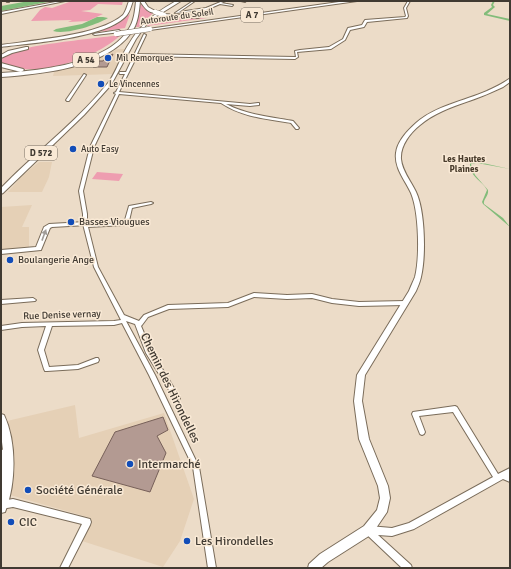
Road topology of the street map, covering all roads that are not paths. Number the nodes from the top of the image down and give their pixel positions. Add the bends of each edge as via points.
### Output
1 (64, 1) edge
2 (132, 1) edge
3 (138, 1) edge
4 (142, 1) edge
5 (180, 1) edge
6 (194, 1) edge
7 (242, 1) edge
8 (245, 1) edge
9 (337, 1) edge
10 (355, 1) edge
11 (409, 1) edge
12 (226, 2) edge
13 (220, 4) junction
14 (232, 5) dead end
15 (285, 8) junction
16 (1, 13) edge
17 (150, 28) junction
18 (118, 32) junction
19 (145, 35) dead end
20 (103, 36) junction
21 (1, 47) edge
22 (129, 49) junction
23 (136, 56) junction
24 (1, 57) edge
25 (1, 65) edge
26 (120, 73) junction
27 (127, 73) junction
28 (1, 75) edge
29 (85, 75) dead end
30 (510, 80) edge
31 (116, 93) junction
32 (68, 100) dead end
33 (221, 102) junction
34 (92, 104) junction
35 (258, 104) dead end
36 (297, 128) dead end
37 (1, 192) edge
38 (152, 203) dead end
39 (85, 225) junction
40 (1, 252) edge
41 (33, 300) dead end
42 (1, 302) edge
43 (405, 303) junction
44 (124, 319) junction
45 (50, 324) junction
46 (137, 324) junction
47 (1, 328) edge
48 (96, 360) dead end
49 (177, 398) dead end
50 (1, 418) edge
51 (422, 432) dead end
52 (1, 453) edge
53 (510, 470) edge
54 (1, 472) edge
55 (500, 476) junction
56 (510, 478) edge
57 (1, 506) edge
58 (368, 530) junction
59 (64, 568) edge
60 (212, 568) edge
61 (313, 568) edge
62 (408, 568) edge

1 - 16 street
2 - 21 highway via 123,17 106,26 68,36
2 - 25 highway, A 54 via 132,17 128,27 117,41 99,52 71,63 44,68 18,70
3 - 28 highway, A 54 via 135,21 128,34 104,53 56,68
4 - 15 highway, bridge via 146,8 155,12 186,18
5 - 22 main road, D 572 via 144,24
6 - 13 street via 176,13 206,9
7 - 8 street
9 - 15 highway, Autoroute du Soleil / A 7
10 - 17 highway, Autoroute du Soleil / A 7
11 - 23 street via 405,8 406,18 366,21 363,26 349,29 344,39 330,48 296,52 295,58
12 - 13 street
13 - 14 street
15 - 17 highway, Autoroute du Soleil / A 7
17 - 18 highway, Autoroute du Soleil / A 7, bridge
18 - 20 highway, Autoroute du Soleil / A 7
18 - 21 highway, Autoroute du Soleil / A 7
19 - 23 street, Chemin des Hirondelles
20 - 21 highway, Autoroute du Soleil / A 7
20 - 24 highway, A 54 via 21,48
22 - 26 main road, D 572
22 - 34 main road, D 572 via 112,82
23 - 27 street, Chemin des Hirondelles
26 - 27 street
26 - 34 main road, D 572 via 111,88
27 - 31 street, Chemin des Hirondelles
29 - 32 street
30 - 43 street via 434,114 420,122 404,138 397,157 418,209 420,262 418,276
31 - 33 street
31 - 39 street, Chemin des Hirondelles via 92,147 81,191
33 - 35 street
33 - 36 street via 243,114 292,122
34 - 37 main road, D 572
38 - 39 street via 130,207 127,221 123,224
40 -> 39 street via 39,249 47,227 51,225
39 - 44 street, Chemin des Hirondelles via 96,267
41 - 42 street
43 - 46 street via 359,304 312,296 254,295 228,304 168,307 146,316 143,323
43 - 58 street via 361,375 358,401 364,439 383,486 385,498 382,512
44 - 45 street, Rue Denise vernay via 114,323
44 - 46 street
44 - 60 street, Chemin des Hirondelles via 196,467
45 - 47 street, Rue Denise vernay
45 - 48 street via 41,350 47,369 78,367
46 - 49 street via 149,353
50 - 57 street via 6,430 8,472
51 - 55 street via 415,414 455,409
52 - 54 street
53 - 55 street
55 - 56 street
55 - 58 street via 411,526 392,532
57 - 59 street via 13,503 86,522
58 - 61 street
58 - 62 street

